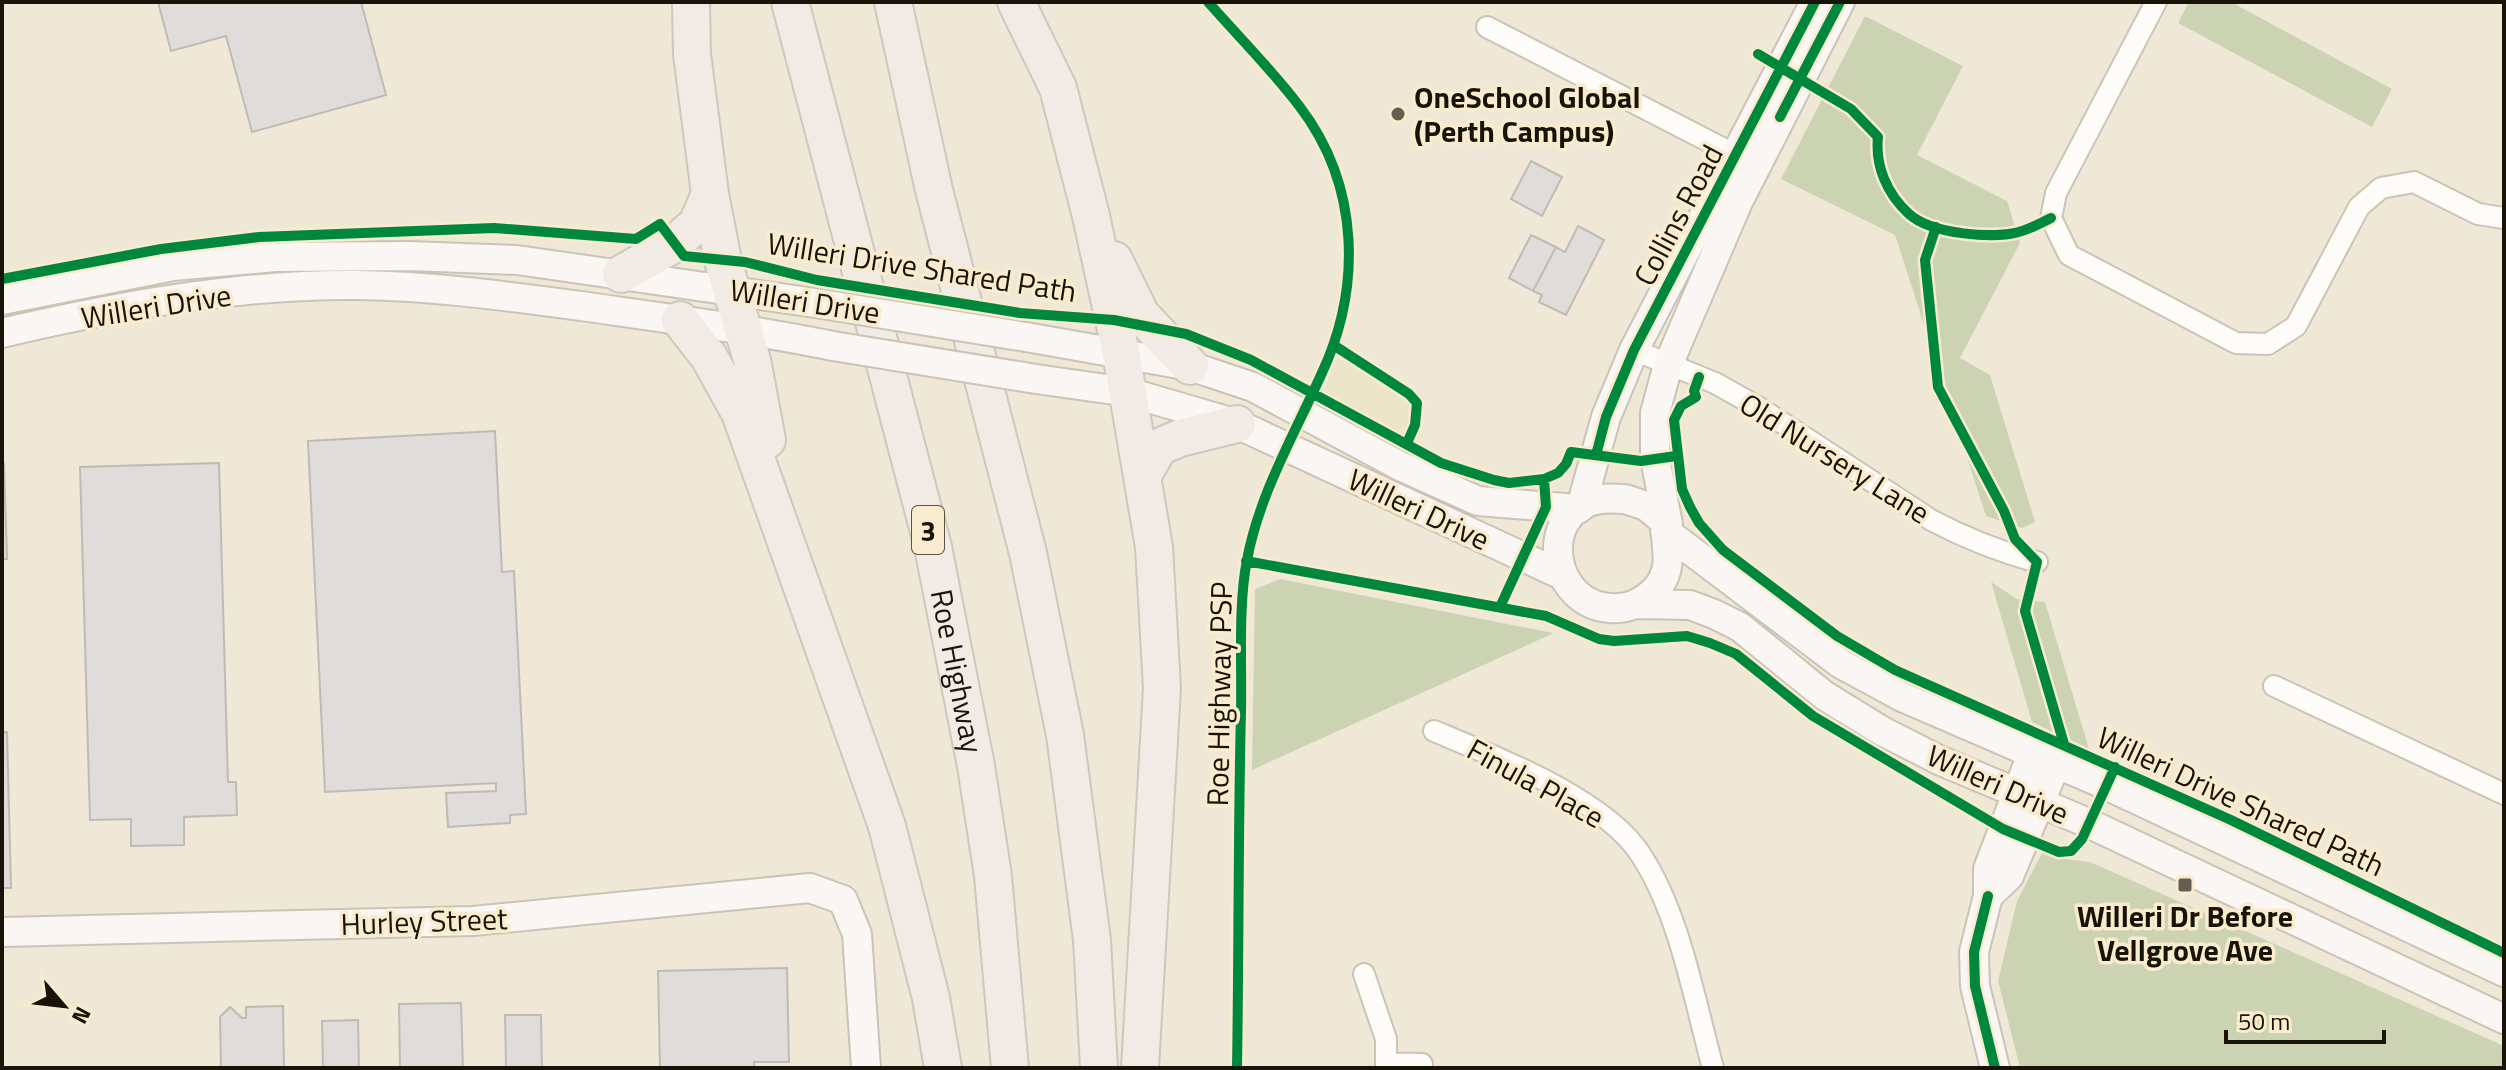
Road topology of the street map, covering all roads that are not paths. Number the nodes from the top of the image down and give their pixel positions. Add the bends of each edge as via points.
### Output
1 (691, 2) edge
2 (790, 2) edge
3 (893, 2) edge
4 (1016, 2) edge
5 (1815, 2) edge
6 (1840, 2) edge
7 (2156, 2) edge
8 (1487, 27) dead end
9 (1746, 160) junction
10 (710, 194) junction
11 (1091, 216) junction
12 (2504, 218) edge
13 (621, 274) junction
14 (731, 290) junction
15 (2, 300) edge
16 (680, 320) junction
17 (743, 330) junction
18 (2, 333) edge
19 (1634, 350) junction
20 (1121, 353) junction
21 (1668, 365) junction
22 (1190, 366) junction
23 (1128, 392) junction
24 (1237, 424) junction
25 (1143, 475) junction
26 (1579, 508) junction
27 (1667, 528) junction
28 (784, 540) junction
29 (2037, 562) dead end
30 (1562, 575) junction
31 (1636, 604) junction
32 (2274, 686) dead end
33 (1434, 731) dead end
34 (2044, 759) junction
35 (2504, 794) edge
36 (2028, 799) junction
37 (2, 932) edge
38 (2504, 972) edge
39 (1364, 974) dead end
40 (2504, 1019) edge
41 (1422, 1064) dead end
42 (1386, 1066) edge
43 (866, 1068) edge
44 (943, 1068) edge
45 (1010, 1068) edge
46 (1099, 1068) edge
47 (1140, 1068) edge
48 (1713, 1068) edge
49 (1995, 1068) edge

1 - 10 highway via 692,54
2 - 45 highway, Roe Highway / 3 via 933,547 993,876
3 - 46 highway via 934,190 1028,553 1065,735 1092,940
4 - 11 highway via 1058,88
5 - 9 main road, Collins Road
6 - 9 main road, Collins Road
7 - 12 street via 2056,193 2051,218 2069,255 2236,343 2268,344 2296,326 2359,207 2381,188 2414,182 2478,214
8 - 9 street
9 - 19 main road, Collins Road
9 - 21 main road, Collins Road
10 - 13 highway via 697,224 674,244
10 - 14 highway
11 - 20 highway
11 - 22 highway via 1141,315
13 - 14 main road, Willeri Drive
13 - 15 main road, Willeri Drive via 517,260 275,257 173,266
14 - 17 highway
14 - 20 main road, Willeri Drive, bridge
16 - 17 main road, Willeri Drive
16 - 18 main road, Willeri Drive via 436,288 354,285 148,303
16 - 28 highway via 709,357 740,413
17 - 23 main road, Willeri Drive, bridge
17 - 28 highway
19 - 21 street, Old Nursery Lane
19 - 26 main road, Collins Road via 1606,417
20 - 22 main road, Willeri Drive
20 - 23 highway
21 - 27 main road, Collins Road via 1655,413 1655,459
21 - 29 street, Old Nursery Lane via 1758,407 1959,535
22 - 26 main road, Willeri Drive via 1253,387 1400,466 1478,501
23 - 24 main road, Willeri Drive
23 - 25 highway
24 - 25 highway via 1159,447
24 - 30 main road, Willeri Drive
25 - 47 highway via 1154,547 1162,688
26 - 27 main road, Willeri Drive via 1598,500 1625,499 1646,506
26 - 30 main road via 1560,536 1557,556
27 - 31 main road via 1667,569 1660,584
27 - 34 main road, Willeri Drive via 1841,664 1902,697
28 - 44 highway via 887,826 931,998
30 - 31 main road, Willeri Drive via 1589,603 1607,608
31 - 36 main road, Willeri Drive via 1690,605 1714,614 1740,627 1825,696 1882,731
32 - 35 street
33 - 48 street, Finula Place via 1579,799 1640,852 1662,893
34 - 36 main road
34 - 38 main road, Willeri Drive
36 - 40 main road, Willeri Drive
36 - 49 main road via 2009,876 1988,896 1974,952 1975,986
37 - 43 main road, Hurley Street via 473,921 810,888 843,900 857,934
39 - 42 street via 1386,1039
41 - 42 street

